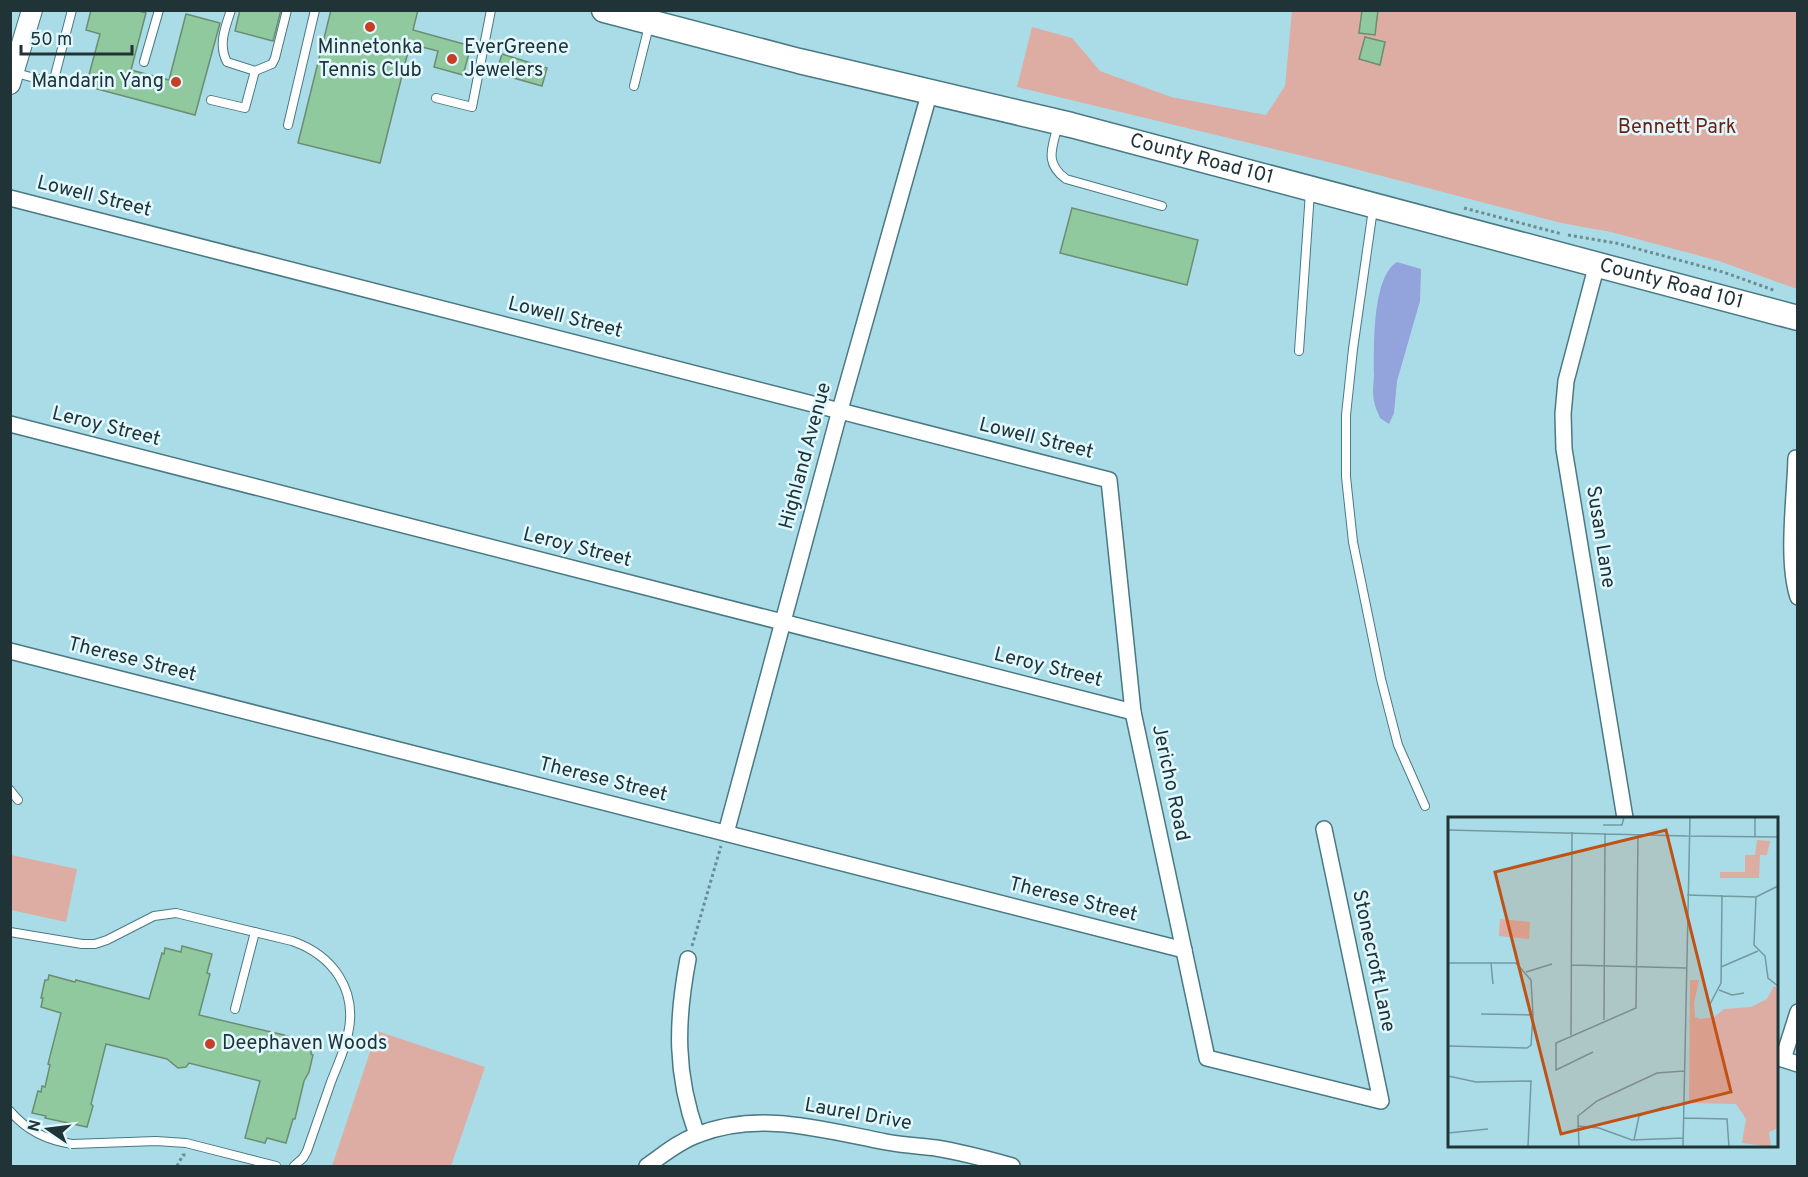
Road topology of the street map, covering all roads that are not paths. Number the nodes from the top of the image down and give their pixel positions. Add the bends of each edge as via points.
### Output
1 (32, 10) edge
2 (72, 10) edge
3 (159, 10) edge
4 (231, 10) edge
5 (287, 10) edge
6 (315, 10) edge
7 (491, 10) edge
8 (604, 10) edge
9 (650, 22) junction
10 (144, 62) dead end
11 (13, 67) edge
12 (255, 71) junction
13 (634, 86) dead end
14 (930, 91) junction
15 (436, 98) dead end
16 (211, 100) dead end
17 (1058, 122) junction
18 (288, 125) dead end
19 (1310, 188) junction
20 (10, 198) edge
21 (1374, 204) junction
22 (1162, 206) dead end
23 (1597, 264) junction
24 (1797, 318) edge
25 (1299, 351) dead end
26 (840, 410) junction
27 (10, 424) edge
28 (1796, 458) edge
29 (1109, 480) joint
30 (1797, 597) edge
31 (783, 622) junction
32 (10, 651) edge
33 (1133, 712) junction
34 (10, 790) edge
35 (18, 800) dead end
36 (1425, 806) dead end
37 (1625, 817) edge
38 (1324, 829) dead end
39 (726, 833) junction
40 (10, 932) edge
41 (255, 932) junction
42 (1184, 950) junction
43 (688, 959) road end
44 (235, 1009) dead end
45 (1797, 1012) edge
46 (1780, 1058) edge
47 (1797, 1064) edge
48 (1240, 1066) joint
49 (10, 1111) edge
50 (697, 1135) junction
51 (986, 1163) edge
52 (276, 1167) edge
53 (294, 1167) edge
54 (647, 1167) edge
55 (1012, 1167) edge

1 - 11 street
2 - 11 lane via 53,83
3 - 10 lane
4 - 12 lane via 223,35 223,55 227,62
5 - 12 lane via 272,64
6 - 18 lane
7 - 15 lane via 472,107
8 - 9 main road, County Road 101
9 - 13 lane
9 - 14 main road, County Road 101
12 - 16 lane via 245,108
14 - 17 main road, County Road 101
14 - 26 street, Highland Avenue
17 - 19 main road, County Road 101
17 - 22 lane via 1050,159 1056,172 1066,179
19 - 21 main road, County Road 101
19 - 25 lane
20 - 26 street, Lowell Street
21 - 23 main road, County Road 101
21 - 36 lane via 1348,393 1346,477 1353,542 1381,679 1398,745
23 - 24 main road, County Road 101
23 - 37 street, Susan Lane via 1566,381 1564,449
26 - 29 street, Lowell Street
26 - 31 street, Highland Avenue
27 - 31 street, Leroy Street
28 - 30 street via 1792,555
29 - 33 street, Jericho Road
31 - 33 street, Leroy Street
31 - 39 street, Highland Avenue
32 - 39 street, Therese Street
33 - 42 street, Jericho Road
34 - 35 lane
38 - 48 street, Stonecroft Lane via 1381,1101
39 - 42 street, Therese Street
40 - 41 lane via 95,944 154,916 176,913
41 - 44 lane
41 - 53 lane via 305,945 323,957 341,981 348,1001 348,1034 307,1151
42 - 48 street, Jericho Road via 1207,1058
43 - 50 street via 678,1050 682,1082
45 - 46 street
46 - 47 street
49 - 52 lane via 36,1134 59,1142 186,1143
50 - 51 street, Laurel Drive via 729,1125 759,1122 819,1127 938,1149
50 - 54 street via 671,1148
51 - 55 street, Laurel Drive

